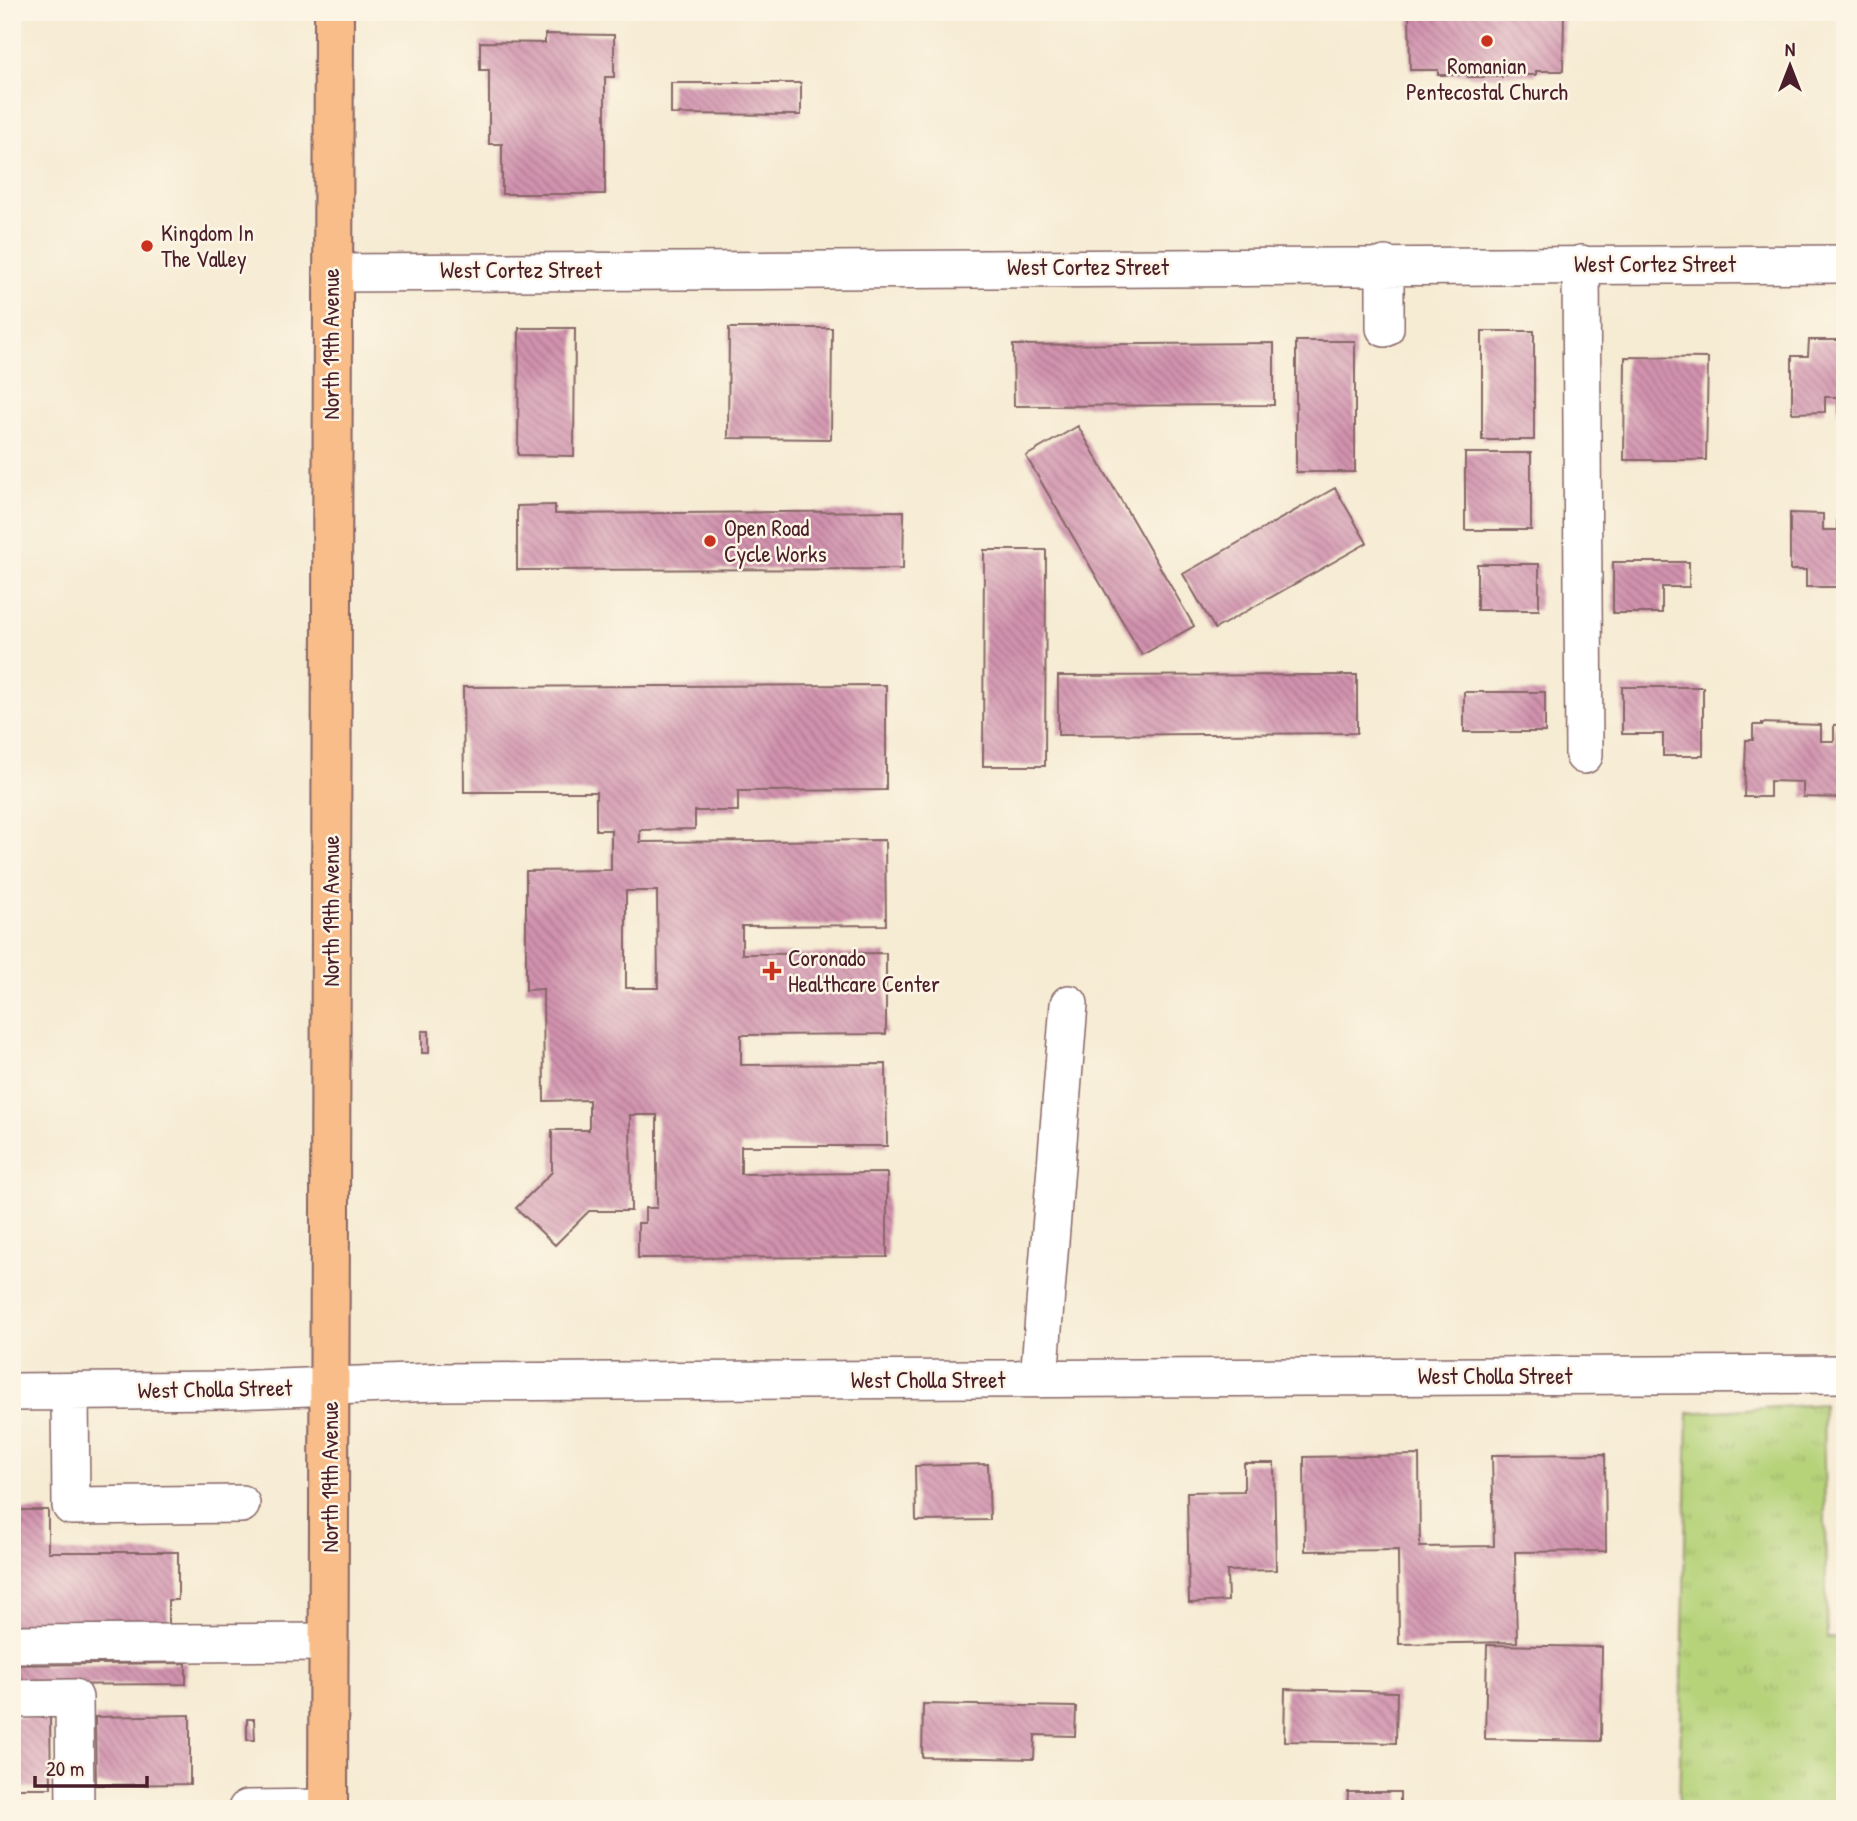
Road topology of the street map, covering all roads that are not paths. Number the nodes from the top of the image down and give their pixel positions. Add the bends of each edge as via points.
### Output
1 (334, 12) edge
2 (1581, 264) junction
3 (1845, 264) edge
4 (1385, 265) junction
5 (332, 273) junction
6 (1385, 328) dead end
7 (1584, 755) dead end
8 (1069, 1004) dead end
9 (1845, 1374) edge
10 (1039, 1379) junction
11 (331, 1385) junction
12 (12, 1392) edge
13 (70, 1392) junction
14 (241, 1504) dead end
15 (329, 1642) junction
16 (12, 1644) edge
17 (12, 1699) edge
18 (328, 1808) edge
19 (75, 1809) edge
20 (247, 1809) edge

1 - 5 main road, North 19th Avenue
2 - 3 street, West Cortez Street
2 - 4 street, West Cortez Street
2 - 7 street
4 - 5 street, West Cortez Street
4 - 6 street
5 - 11 main road, North 19th Avenue
8 - 10 street
9 - 10 street, West Cholla Street
10 - 11 street, West Cholla Street
11 - 13 street, West Cholla Street
11 - 15 main road, North 19th Avenue
12 - 13 street, West Cholla Street
13 - 14 street via 71,1506
15 - 16 street
15 - 18 main road, North 19th Avenue
17 - 19 street via 74,1698
18 - 20 street

